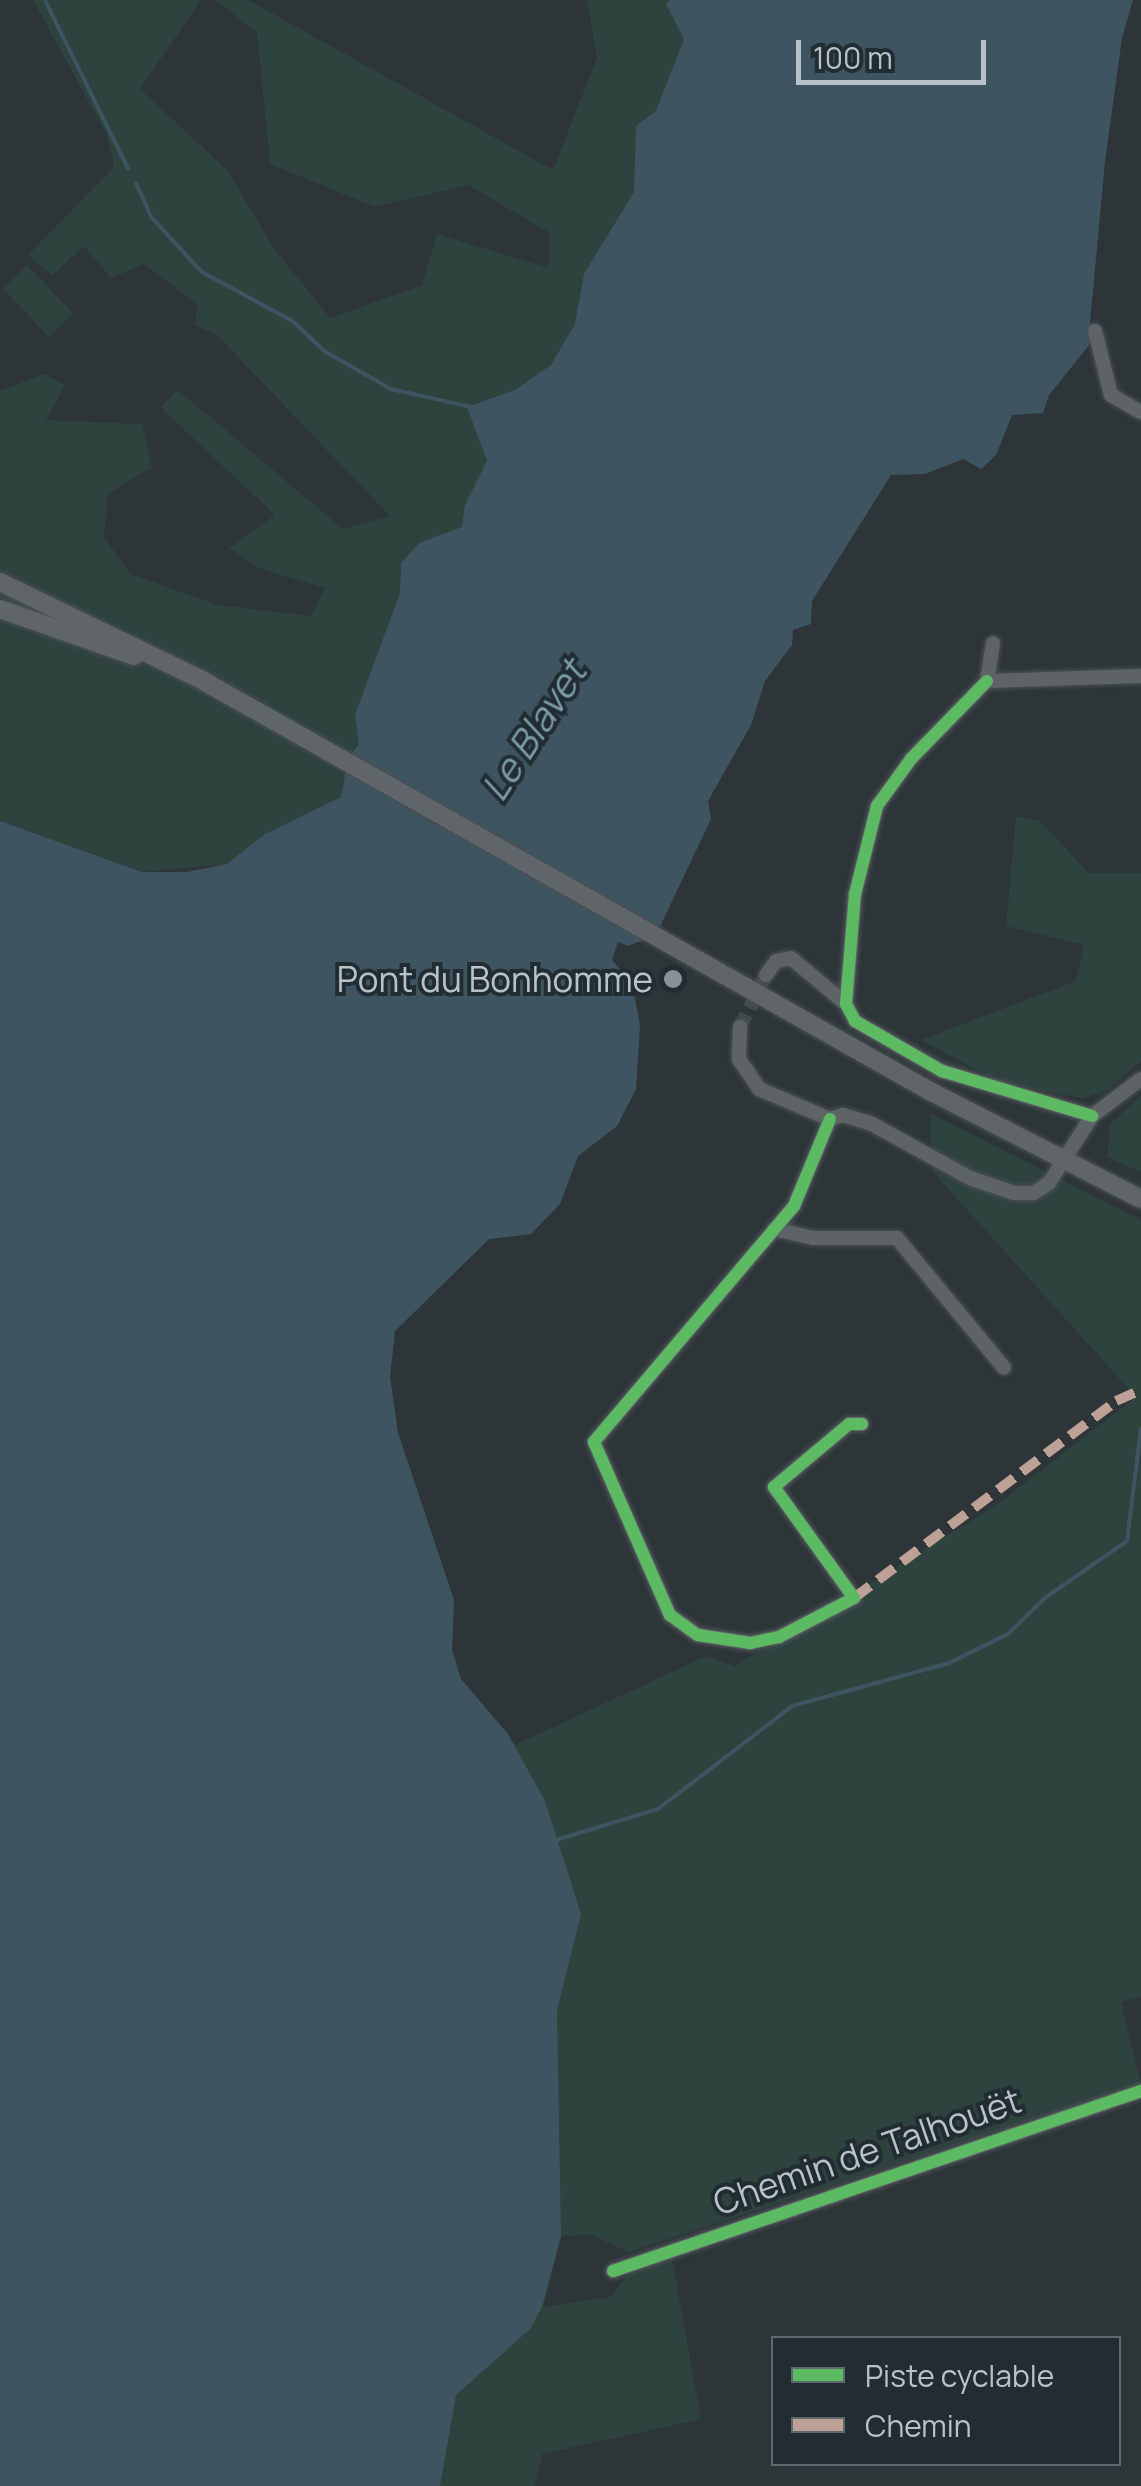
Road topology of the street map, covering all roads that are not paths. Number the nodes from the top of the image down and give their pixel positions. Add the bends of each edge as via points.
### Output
1 (1095, 331) dead end
2 (1141, 412) edge
3 (0, 582) edge
4 (0, 609) edge
5 (993, 643) dead end
6 (1141, 676) edge
7 (987, 681) junction
8 (300, 738) junction
9 (766, 975) dead end
10 (846, 1004) junction
11 (740, 1027) tunnel mouth
12 (1141, 1079) edge
13 (1092, 1116) junction
14 (830, 1119) junction
15 (1067, 1162) junction
16 (1141, 1199) edge
17 (774, 1229) junction
18 (1004, 1368) dead end
19 (862, 1424) dead end
20 (1141, 2091) edge
21 (613, 2271) dead end

1 - 2 street via 1111,395
3 - 8 main road via 200,679
4 - 8 main road via 144,660
5 - 7 street
6 - 7 street
7 - 10 street via 911,758 877,806 855,894
8 - 15 main road
9 - 10 street via 776,961 791,958
10 - 13 street via 855,1020 942,1071
11 - 14 street via 739,1059 750,1080
12 - 13 street
13 - 15 street
14 - 15 street via 843,1115 872,1124 970,1178 1014,1192 1034,1192
14 - 17 street via 806,1186
15 - 16 main road
17 - 18 street via 813,1238 884,1236 908,1245
17 - 19 street via 594,1442 662,1599 685,1628 764,1642 854,1598 774,1487 849,1424
20 - 21 street, Chemin de Talhouët

